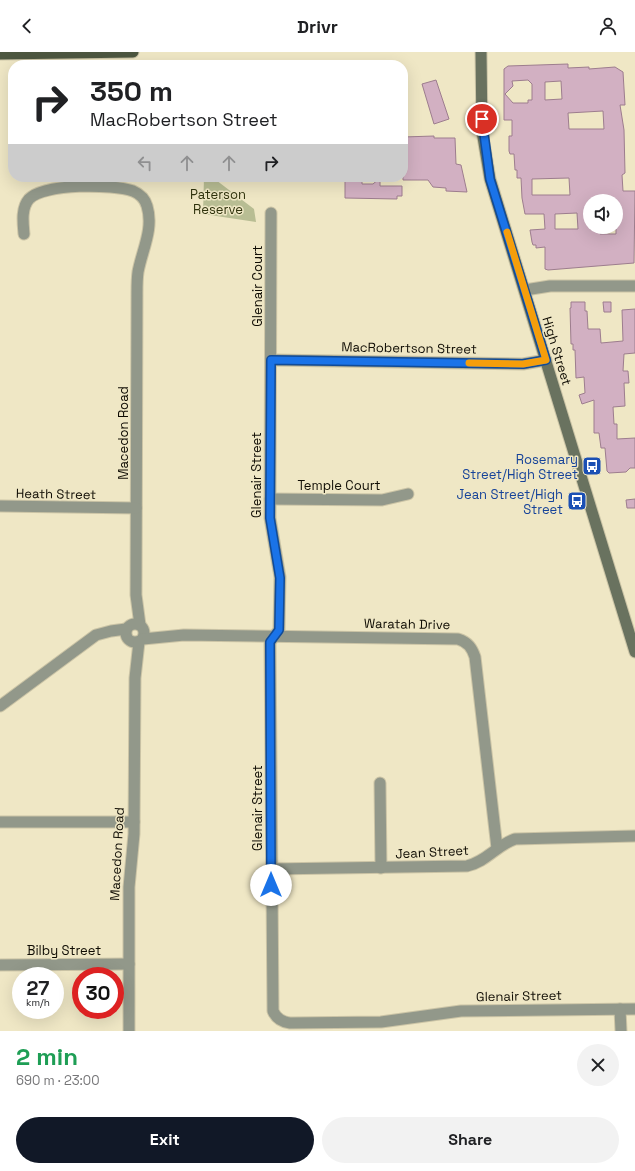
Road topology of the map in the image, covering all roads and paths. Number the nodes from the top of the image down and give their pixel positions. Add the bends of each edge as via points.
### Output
1 (133, 52) edge
2 (481, 52) edge
3 (0, 54) edge
4 (272, 213) dead end
5 (24, 234) dead end
6 (635, 286) edge
7 (525, 290) junction
8 (271, 360) junction
9 (546, 360) junction
10 (408, 494) dead end
11 (270, 499) junction
12 (0, 506) edge
13 (136, 508) junction
14 (135, 633) junction
15 (275, 636) junction
16 (635, 652) edge
17 (0, 706) edge
18 (380, 783) dead end
19 (0, 822) edge
20 (134, 822) junction
21 (635, 836) edge
22 (497, 848) junction
23 (381, 868) junction
24 (271, 869) junction
25 (129, 964) junction
26 (0, 965) edge
27 (635, 1008) edge
28 (620, 1009) junction
29 (129, 1031) edge
30 (621, 1031) edge

1 - 3 main road
2 - 7 main road, High Street via 481,107 490,179
4 - 8 street, Glenair Court
5 - 13 street, Macedon Road via 25,206 28,200 37,194 62,188 84,187 132,191 145,200 148,233 138,271
6 - 7 street via 550,286
7 - 9 main road, High Street
8 - 9 street, MacRobertson Street via 523,364
8 - 11 street, Glenair Street
9 - 16 main road, High Street
10 - 11 street, Temple Court via 382,500
11 - 15 street, Glenair Street via 270,525 280,578 279,630
12 - 13 street, Heath Street
13 - 14 street, Macedon Road
14 - 15 street, Waratah Drive
14 - 17 street, Waratah Drive via 102,632
14 - 20 street, Macedon Road
15 - 22 street, Waratah Drive via 458,639 469,645 475,657
15 - 24 street, Glenair Street via 270,642
18 - 23 street
19 - 20 street
20 - 25 street, Macedon Road via 129,887
21 - 22 street, Jean Street via 515,839
22 - 23 street, Jean Street via 479,862 467,866
23 - 24 street, Jean Street
24 - 28 street, Glenair Street via 272,1007 275,1016 282,1021 373,1022 461,1011
25 - 26 street, Bilby Street
25 - 29 street, Macedon Road
27 - 28 street, Glenair Street
28 - 30 street

